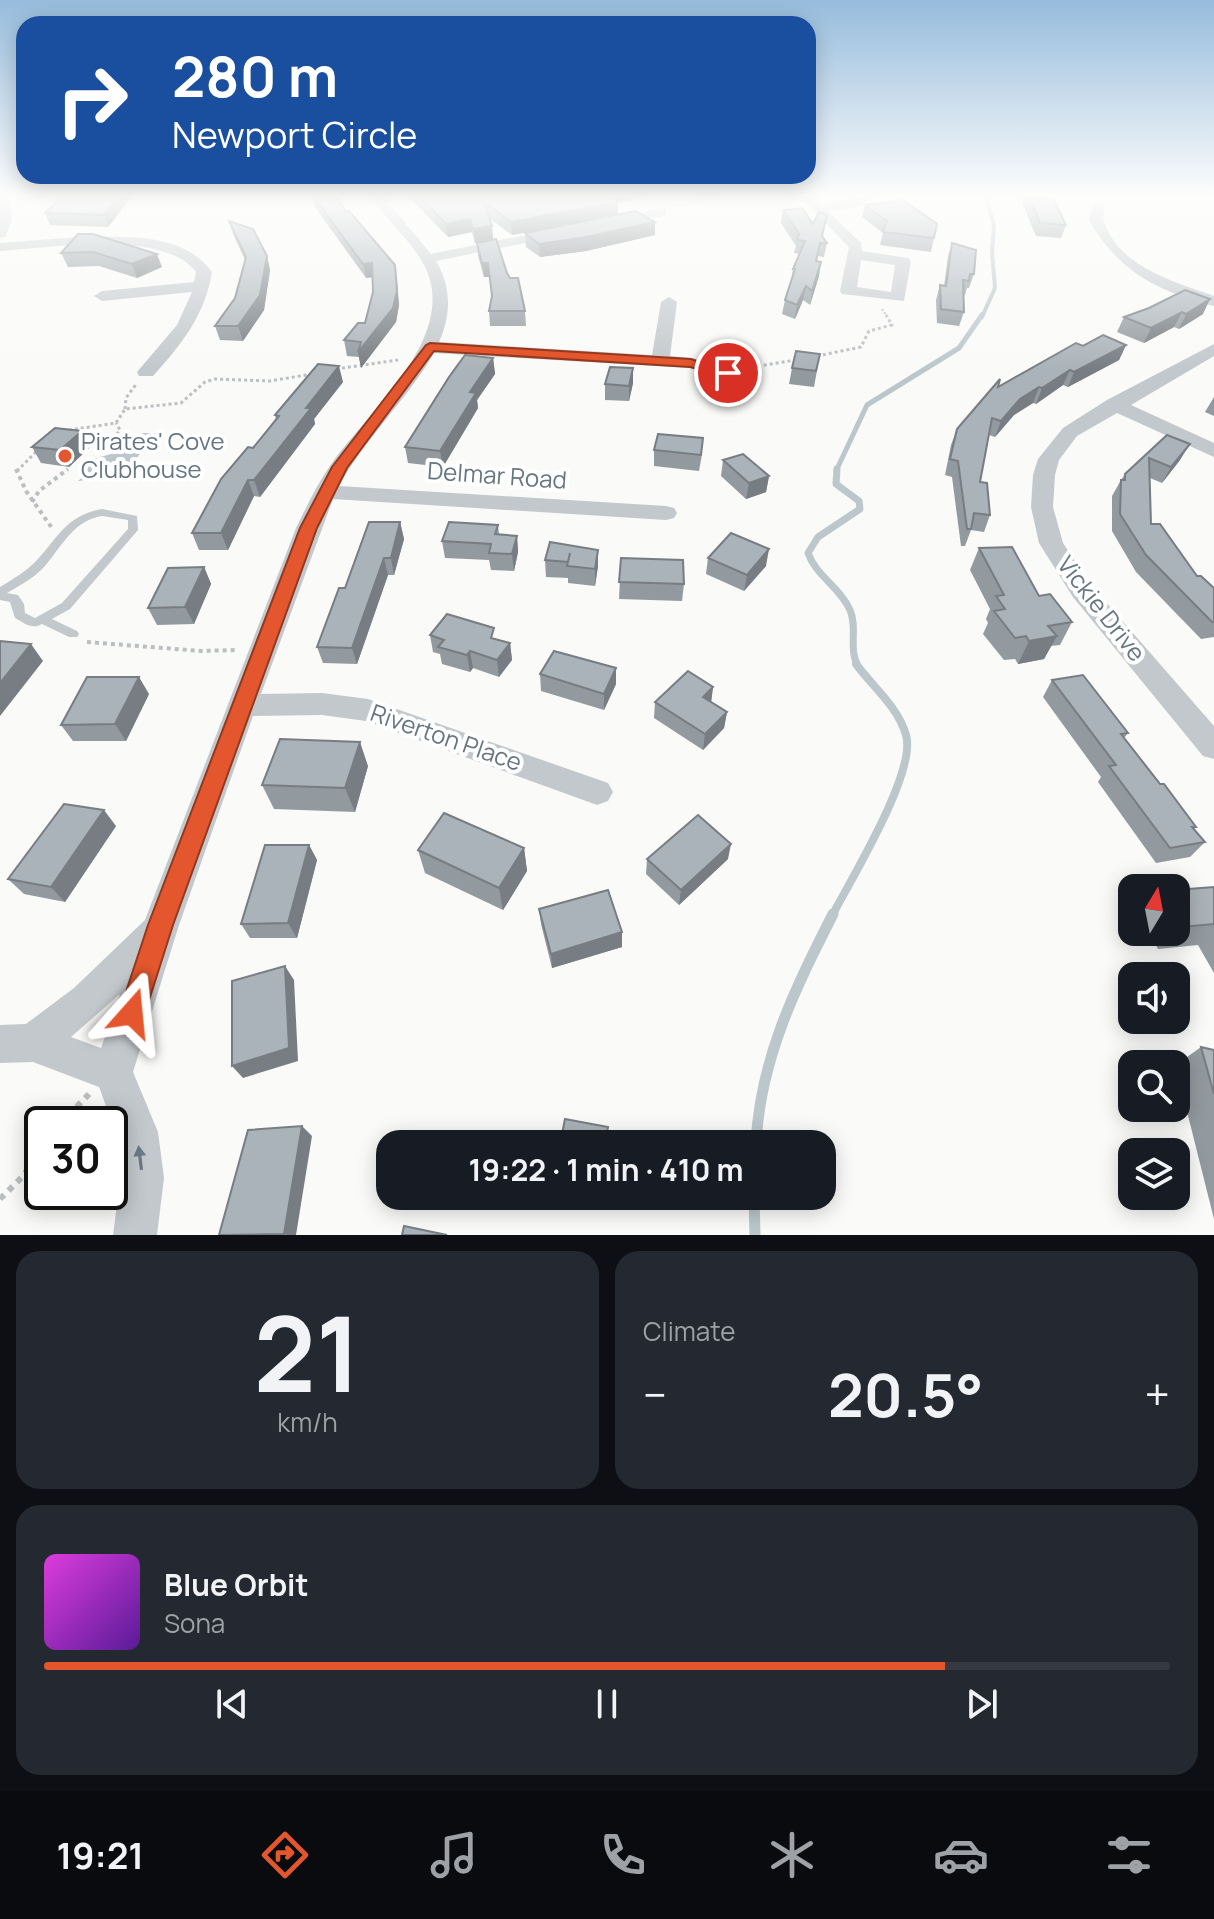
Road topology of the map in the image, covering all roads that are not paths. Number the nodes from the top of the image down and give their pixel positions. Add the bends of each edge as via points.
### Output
1 (185, 254) edge
2 (422, 254) edge
3 (453, 254) edge
4 (1118, 254) edge
5 (426, 259) junction
6 (202, 286) junction
7 (102, 296) dead end
8 (1214, 301) edge
9 (669, 302) dead end
10 (430, 347) junction
11 (1214, 349) edge
12 (660, 361) junction
13 (146, 372) road end
14 (728, 373) road end
15 (1114, 404) junction
16 (1214, 451) edge
17 (325, 492) junction
18 (666, 513) dead end
19 (0, 594) edge
20 (42, 619) junction
21 (77, 637) road end
22 (243, 705) junction
23 (1214, 747) edge
24 (597, 792) dead end
25 (161, 925) junction
26 (16, 1044) edge
27 (103, 1081) junction
28 (135, 1235) edge

1 - 6 street via 196,258 204,272
2 - 5 street
3 - 5 street
4 - 8 street via 1153,279
5 - 10 street via 442,301
6 - 7 street
6 - 13 street via 192,319
9 - 12 street
10 - 12 street
10 - 17 street
11 - 15 street, Vickie Drive
12 - 14 street
15 - 16 street
15 - 23 street, Vickie Drive via 1070,432 1049,459 1042,490 1045,524 1082,591
17 - 18 street, Delmar Road
17 - 22 street
19 - 20 lane via 14,598 19,615 35,623
19 - 20 lane via 34,570 71,523 104,512 133,518 133,530 117,551 66,606
20 - 21 lane
22 - 24 street, Riverton Place via 322,704 368,710
22 - 25 street
25 - 26 street via 87,1001
25 - 27 street
26 - 27 street
28 -> 27 street via 142,1178 137,1132

